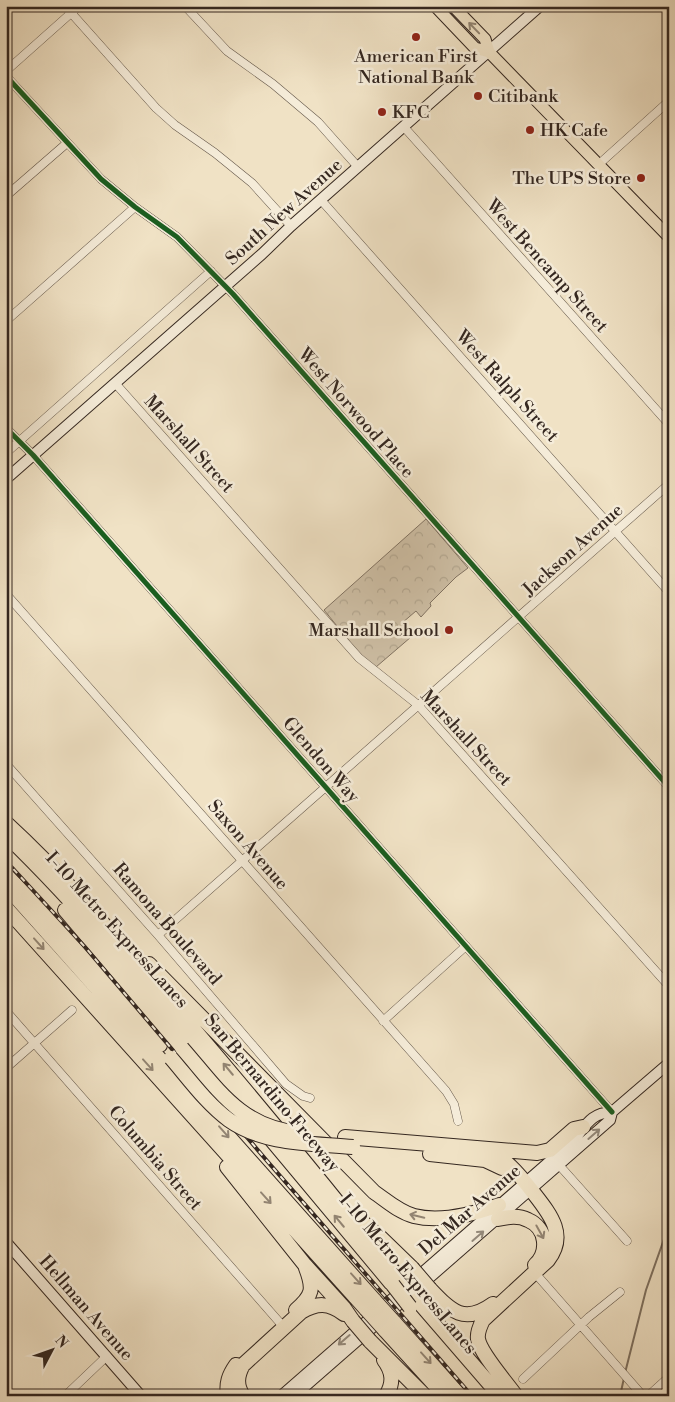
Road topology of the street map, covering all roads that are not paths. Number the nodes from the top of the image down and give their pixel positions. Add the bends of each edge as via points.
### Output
1 (65, 6) edge
2 (79, 6) edge
3 (185, 6) edge
4 (435, 6) edge
5 (453, 6) edge
6 (540, 6) edge
7 (71, 13) junction
8 (489, 52) junction
9 (6, 71) edge
10 (6, 76) edge
11 (669, 101) edge
12 (404, 127) junction
13 (67, 143) junction
14 (598, 165) junction
15 (358, 167) junction
16 (6, 196) edge
17 (322, 200) junction
18 (135, 208) junction
19 (291, 226) junction
20 (669, 237) edge
21 (211, 271) junction
22 (225, 286) junction
23 (6, 321) edge
24 (115, 383) junction
25 (669, 424) edge
26 (6, 428) edge
27 (19, 442) junction
28 (6, 453) edge
29 (33, 455) junction
30 (6, 479) edge
31 (669, 484) edge
32 (616, 532) junction
33 (669, 592) edge
34 (6, 594) edge
35 (518, 617) junction
36 (418, 705) junction
37 (6, 764) edge
38 (326, 786) junction
39 (669, 787) edge
40 (6, 816) edge
41 (6, 823) edge
42 (6, 835) edge
43 (6, 846) edge
44 (32, 847) junction
45 (242, 860) junction
46 (6, 874) edge
47 (6, 886) edge
48 (6, 908) edge
49 (93, 911) junction
50 (158, 935) junction
51 (466, 946) junction
52 (669, 986) edge
53 (72, 1010) dead end
54 (6, 1011) edge
55 (383, 1020) junction
56 (34, 1043) junction
57 (669, 1062) edge
58 (6, 1068) edge
59 (310, 1098) dead end
60 (612, 1112) junction
61 (458, 1121) dead end
62 (583, 1127) junction
63 (210, 1136) junction
64 (349, 1142) junction
65 (483, 1149) junction
66 (559, 1165) junction
67 (526, 1186) junction
68 (340, 1204) junction
69 (499, 1205) junction
70 (498, 1219) junction
71 (627, 1241) dead end
72 (9, 1249) edge
73 (305, 1265) junction
74 (535, 1273) junction
75 (396, 1282) junction
76 (620, 1292) dead end
77 (414, 1303) junction
78 (370, 1305) junction
79 (353, 1321) junction
80 (281, 1324) junction
81 (581, 1324) junction
82 (389, 1325) junction
83 (370, 1341) junction
84 (107, 1356) junction
85 (669, 1377) edge
86 (523, 1379) dead end
87 (423, 1394) edge
88 (65, 1396) edge
89 (141, 1396) edge
90 (228, 1396) edge
91 (243, 1396) edge
92 (280, 1396) edge
93 (294, 1396) edge
94 (386, 1396) edge
95 (395, 1396) edge
96 (445, 1396) edge
97 (460, 1396) edge
98 (487, 1396) edge
99 (500, 1396) edge
100 (516, 1396) edge
101 (643, 1396) edge
102 (648, 1396) edge

1 - 7 street
2 - 7 street
3 - 15 street via 227,51 318,122
4 - 8 main road via 475,48
8 -> 5 main road via 485,39
6 - 8 main road, South New Avenue
7 - 9 street
7 - 19 street via 156,108 252,183
8 - 12 main road, South New Avenue
8 - 14 main road
10 - 13 street, West Norwood Place
11 - 14 street
12 - 15 main road, South New Avenue
12 - 25 street, West Bencamp Street
13 - 16 street
13 - 18 street, West Norwood Place via 101,179
14 - 20 main road
15 - 17 main road, South New Avenue
17 - 19 main road, South New Avenue
17 - 32 street, West Ralph Street
18 - 21 street, West Norwood Place via 177,237
18 - 23 street
19 - 22 main road, South New Avenue
21 - 22 street, West Norwood Place
21 - 27 street
22 - 24 main road, South New Avenue
22 - 35 street, West Norwood Place
24 - 29 main road, South New Avenue
24 - 36 street, Marshall Street via 359,658
26 - 27 street, Glendon Way
27 - 28 street
27 - 29 street, Glendon Way
29 - 30 main road
29 - 38 street, Glendon Way
31 - 32 street, Jackson Avenue
32 - 33 street, West Ralph Street
32 - 35 street, Jackson Avenue
34 - 45 street, Saxon Avenue
35 - 36 street, Jackson Avenue
35 - 39 street, West Norwood Place
36 - 38 street, Jackson Avenue
36 - 52 street, Marshall Street
37 - 50 street, Ramona Boulevard
38 - 45 street, Jackson Avenue
38 - 51 street, Glendon Way
40 - 44 highway
41 - 44 highway, San Bernardino Freeway
75 -> 42 highway, I-10 Metro ExpressLanes via 150,993
43 - 64 highway, bridge via 234,1106 267,1126
44 - 49 highway, San Bernardino Freeway
45 - 50 street, Jackson Avenue
45 - 55 street, Saxon Avenue
46 - 64 highway, bridge via 228,1119 259,1135
47 -> 78 highway
48 -> 63 highway
68 -> 49 highway, San Bernardino Freeway
69 -> 49 highway via 470,1214 430,1218 397,1209 374,1192
50 - 59 street, Ramona Boulevard via 286,1084
51 - 55 street
51 - 60 street, Glendon Way
53 - 56 street
54 - 56 street, Columbia Street
55 - 61 street, Saxon Avenue via 446,1091 454,1104
56 - 58 street
56 - 80 street, Columbia Street
57 - 60 main road, Del Mar Avenue
60 - 62 main road, Del Mar Avenue via 600,1113
66 -> 60 main road, Del Mar Avenue via 610,1120
62 - 65 highway via 574,1129 550,1150 537,1153
62 - 67 main road, Del Mar Avenue via 573,1141
63 - 73 highway via 221,1159
63 -> 78 highway
64 - 65 highway
64 - 67 highway via 485,1160
65 - 67 highway via 507,1162
66 - 67 main road, Del Mar Avenue
66 - 71 street
67 - 69 main road, Del Mar Avenue
67 - 70 main road, Del Mar Avenue
67 - 74 highway via 547,1209 557,1238 553,1254
70 -> 68 highway, bridge via 515,1216 535,1224 543,1236 544,1250 538,1263 492,1304 468,1315 446,1306 380,1236
68 - 75 highway, San Bernardino Freeway
69 -> 92 main road, Del Mar Avenue
93 -> 70 main road, Del Mar Avenue
72 - 84 main road, Hellman Avenue
73 - 79 highway
73 - 80 highway via 312,1284 310,1294
74 - 81 street
74 - 100 highway via 483,1320 478,1333 484,1353
75 - 77 highway, I-10 Metro ExpressLanes, bridge
76 - 81 street
77 - 98 highway, I-10 Metro ExpressLanes
77 - 99 highway
78 - 82 highway, bridge
79 - 83 highway, bridge
79 - 91 highway via 326,1304 311,1306 301,1312 243,1365 238,1375 238,1386
80 - 90 highway via 233,1369 227,1385
81 - 86 street
81 - 101 street
82 - 96 highway
82 -> 97 highway
83 - 87 highway
83 - 94 highway via 391,1372 393,1382
84 - 88 street
84 - 89 main road, Hellman Avenue
85 - 102 street
87 - 95 highway via 412,1390

